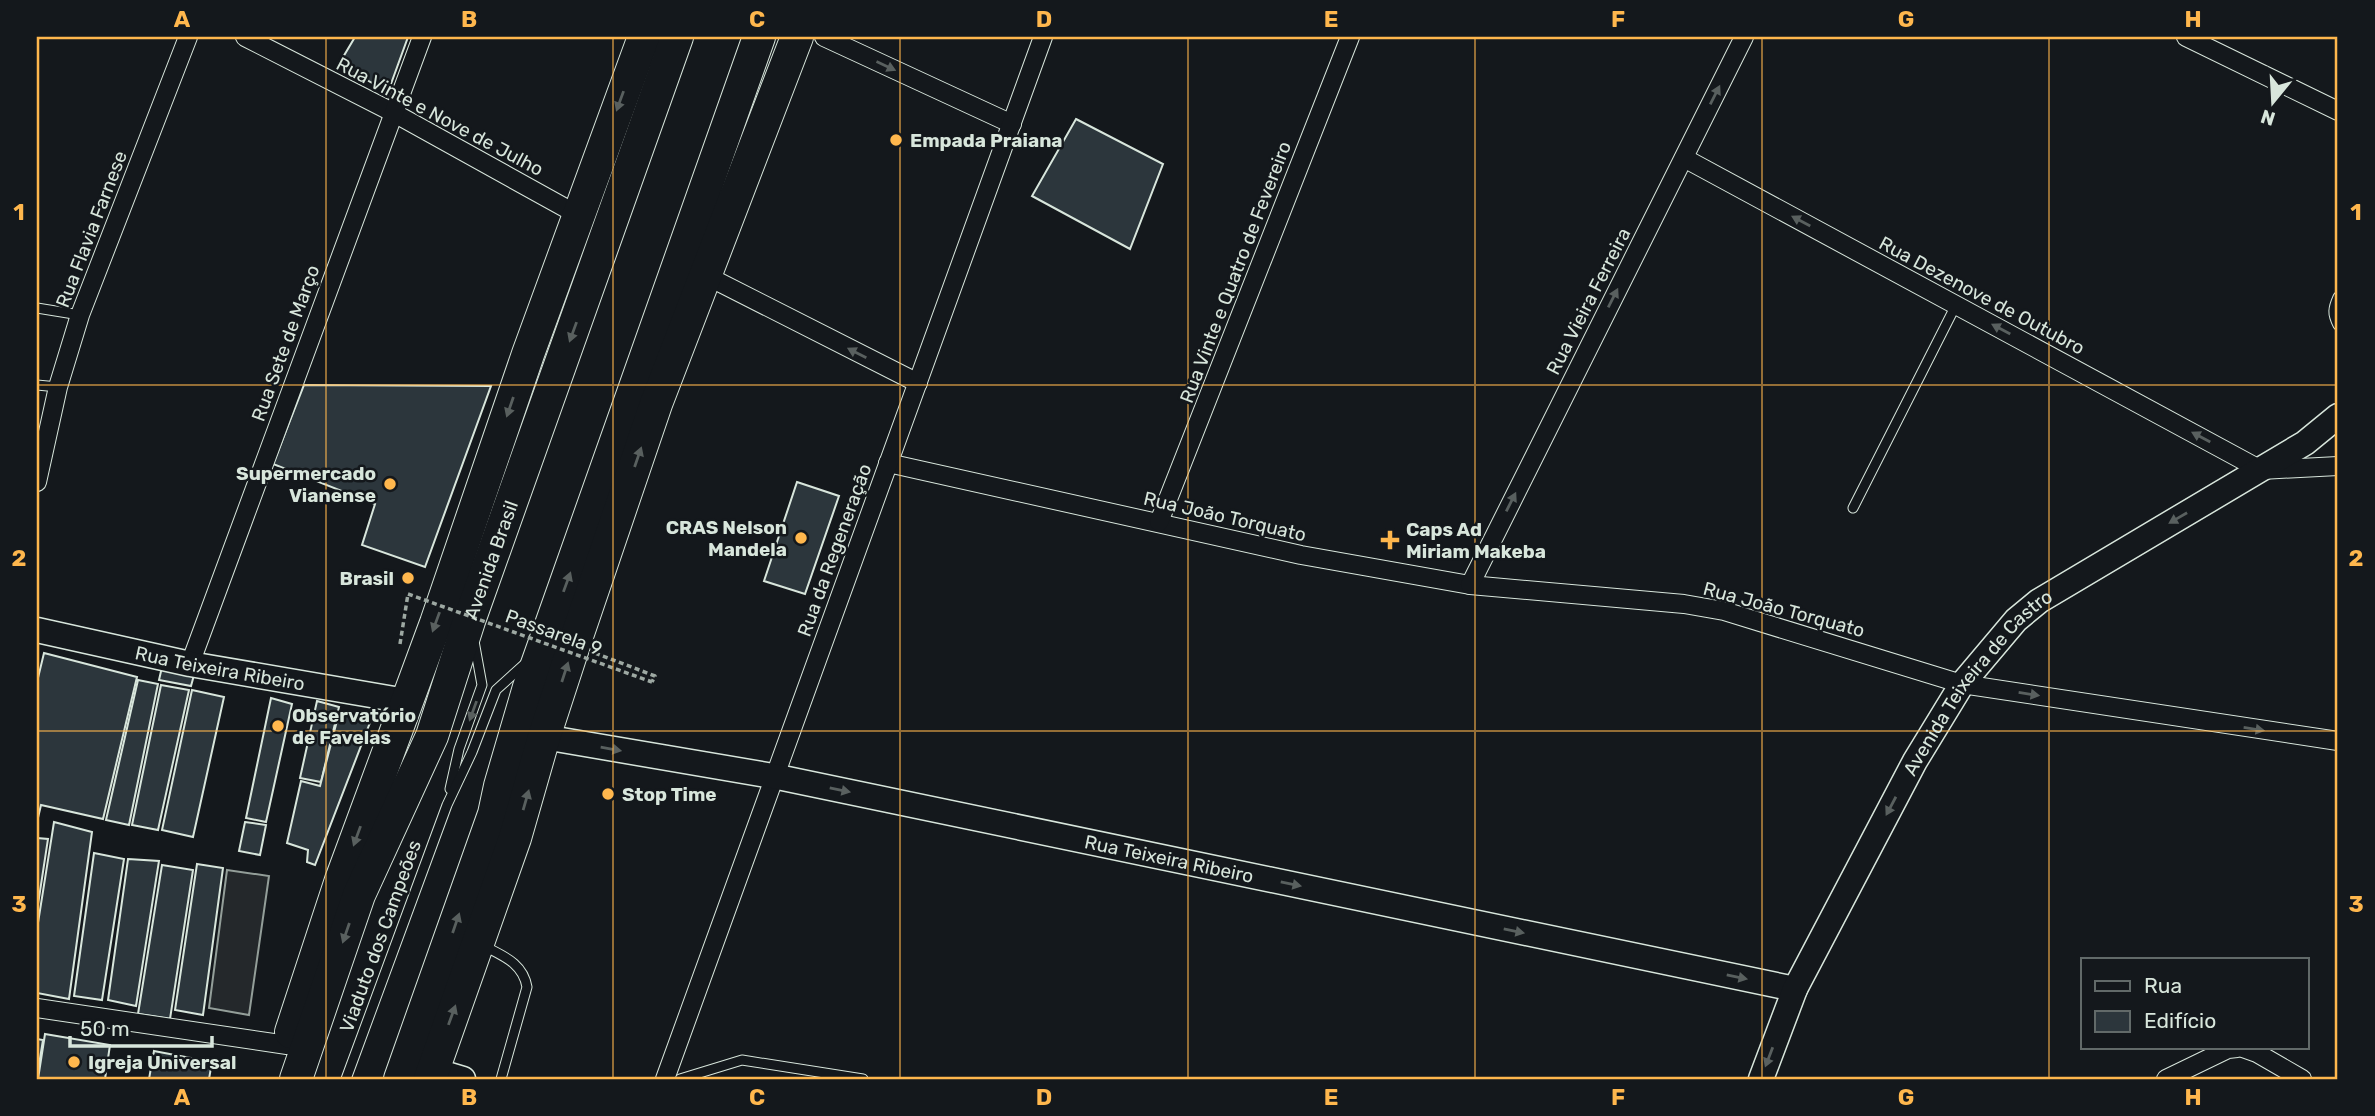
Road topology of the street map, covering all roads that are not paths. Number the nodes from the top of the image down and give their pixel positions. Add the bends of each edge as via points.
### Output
1 (188, 37) edge
2 (245, 37) edge
3 (422, 37) edge
4 (643, 37) edge
5 (677, 37) edge
6 (759, 37) edge
7 (776, 37) edge
8 (797, 37) edge
9 (824, 37) edge
10 (1043, 37) edge
11 (1350, 37) edge
12 (1744, 37) edge
13 (2186, 37) edge
14 (2338, 111) edge
15 (394, 113) junction
16 (1012, 124) junction
17 (1684, 158) junction
18 (616, 211) junction
19 (578, 215) junction
20 (705, 275) junction
21 (2338, 296) edge
22 (1956, 305) junction
23 (37, 308) edge
24 (80, 315) junction
25 (2338, 325) edge
26 (528, 354) junction
27 (918, 383) junction
28 (37, 385) edge
29 (58, 387) junction
30 (656, 404) junction
31 (2338, 416) edge
32 (888, 463) junction
33 (2338, 466) edge
34 (2262, 470) junction
35 (37, 482) edge
36 (1853, 508) dead end
37 (1159, 522) junction
38 (1470, 585) junction
39 (469, 621) junction
40 (37, 630) edge
41 (559, 646) junction
42 (190, 664) junction
43 (1962, 684) junction
44 (406, 701) junction
45 (544, 737) junction
46 (2338, 741) edge
47 (774, 776) junction
48 (447, 805) junction
49 (478, 943) junction
50 (1795, 989) junction
51 (37, 1008) edge
52 (287, 1045) junction
53 (2226, 1050) edge
54 (2249, 1050) edge
55 (432, 1073) edge
56 (275, 1079) edge
57 (296, 1079) edge
58 (346, 1079) edge
59 (400, 1079) edge
60 (463, 1079) edge
61 (501, 1079) edge
62 (666, 1079) edge
63 (680, 1079) edge
64 (863, 1079) edge
65 (1761, 1079) edge
66 (2166, 1079) edge
67 (2302, 1079) edge

1 - 24 street, Rua Flavia Farnese
2 - 15 street, Rua Vinte e Nove de Julho
3 - 15 street, Rua Sete de Março
4 -> 19 highway, Avenida Brasil
5 - 18 highway, Avenida Brasil
41 -> 6 highway
7 - 30 highway via 670,337
8 - 20 highway
9 -> 16 street
10 - 16 street, Rua da Regeneração
11 - 37 street, Rua Vinte e Quatro de Fevereiro
17 -> 12 street, Rua Vieira Ferreira
13 - 14 street
15 - 19 street, Rua Vinte e Nove de Julho
15 - 42 street, Rua Sete de Março
16 - 27 street, Rua da Regeneração
22 -> 17 street, Rua Dezenove de Outubro
38 -> 17 street, Rua Vieira Ferreira
18 - 26 highway
18 -> 39 highway, Avenida Brasil
19 - 26 highway, Avenida Brasil
27 -> 20 street
20 - 30 highway
21 - 25 lane via 2333,308
34 -> 22 street, Rua Dezenove de Outubro
22 - 36 lane
23 - 24 lane
24 - 29 street, Rua Flavia Farnese
26 -> 44 highway, Avenida Brasil
27 - 32 street, Rua da Regeneração
28 - 29 lane
29 - 35 street, Rua Flavia Farnese
41 -> 30 highway
31 - 34 street, Avenida Teixeira de Castro
32 - 37 street, Rua João Torquato
32 - 47 street, Rua da Regeneração
33 - 34 street
34 -> 43 street, Avenida Teixeira de Castro via 2039,601 2016,620
37 - 38 street, Rua João Torquato via 1300,555
38 - 43 street, Rua João Torquato via 1724,611
39 -> 48 lane via 482,685 458,749
39 -> 57 highway, Avenida Brasil via 432,736 359,895
40 - 42 street, Rua Teixeira Ribeiro
45 -> 41 highway
41 - 48 lane via 495,690
59 -> 41 highway via 494,814 511,748
42 - 44 street, Rua Teixeira Ribeiro
43 -> 46 street, Rua João Torquato
43 -> 50 street, Avenida Teixeira de Castro via 1915,761
44 -> 52 highway, Avenida Brasil
45 -> 47 street, Rua Teixeira Ribeiro
49 -> 45 highway
47 -> 50 street, Rua Teixeira Ribeiro
47 - 62 street, Rua da Regeneração
48 - 58 lane, Viaduto dos Campeões
55 -> 49 highway
49 - 61 lane via 517,964 527,987
50 -> 65 street, Avenida Teixeira de Castro
51 - 52 street
52 - 56 highway, Avenida Brasil
53 - 66 street
54 - 67 street
55 - 60 street
63 - 64 lane via 742,1060

